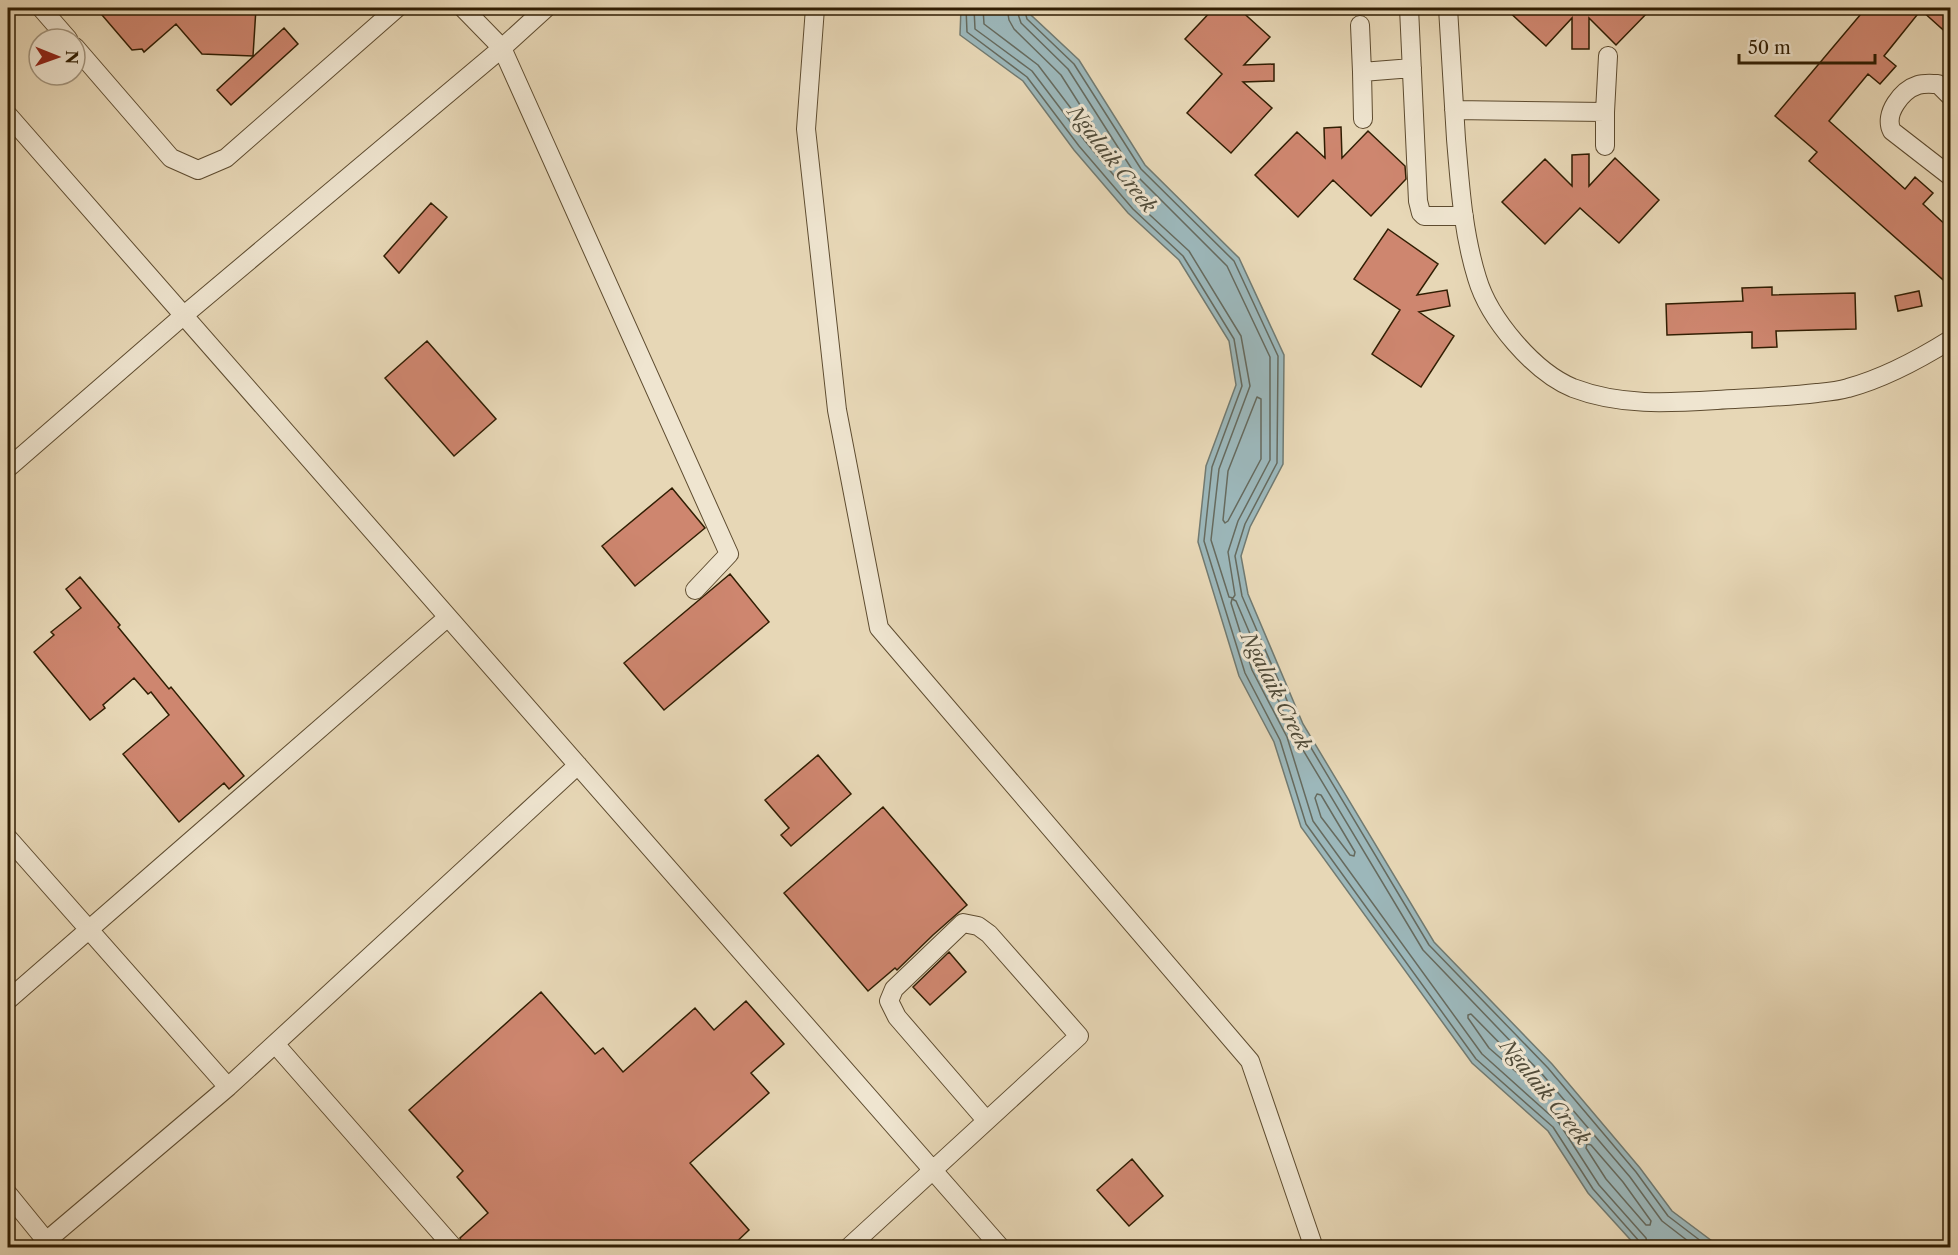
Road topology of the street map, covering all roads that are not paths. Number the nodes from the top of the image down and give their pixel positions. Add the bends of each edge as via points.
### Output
1 (41, 8) edge
2 (398, 8) edge
3 (463, 8) edge
4 (546, 8) edge
5 (814, 8) edge
6 (1409, 8) edge
7 (1448, 8) edge
8 (1360, 24) dead end
9 (58, 27) edge
10 (502, 48) junction
11 (1608, 56) dead end
12 (87, 61) edge
13 (1412, 68) junction
14 (1362, 72) junction
15 (1950, 96) edge
16 (1455, 110) junction
17 (1605, 112) junction
18 (8, 116) edge
19 (1363, 119) dead end
20 (1605, 146) dead end
21 (1950, 176) edge
22 (1464, 216) junction
23 (183, 316) junction
24 (1950, 340) edge
25 (8, 468) edge
26 (695, 590) dead end
27 (448, 617) junction
28 (578, 765) junction
29 (8, 838) edge
30 (89, 930) junction
31 (8, 1000) edge
32 (276, 1045) junction
33 (228, 1087) junction
34 (986, 1120) junction
35 (932, 1169) junction
36 (8, 1194) edge
37 (45, 1245) edge
38 (454, 1248) edge
39 (848, 1248) edge
40 (1001, 1248) edge
41 (1314, 1248) edge

1 - 9 street
2 - 12 street via 226,158 198,170 171,158
3 - 10 street
4 - 10 street
5 - 41 street via 806,129 837,410 879,628 1250,1060
6 - 13 street
7 - 16 street
8 - 14 street
10 - 23 street
10 - 26 street via 729,554
11 - 17 street
13 - 14 street
13 - 22 street via 1421,213
14 - 19 street
15 - 21 street via 1938,84 1918,85 1901,94 1889,125
16 - 17 street
16 - 22 street
17 - 20 street
18 - 23 street
22 - 24 street via 1477,280 1509,335 1540,368 1572,388 1607,398 1655,404 1846,389 1880,378
23 - 25 street
23 - 27 street
27 - 28 street
27 - 30 street
28 - 32 street
28 - 35 street
29 - 30 street
30 - 31 street
30 - 33 street
32 - 33 street
32 - 38 street
33 - 37 street
34 - 34 street via 897,1017 889,1001 894,989 963,923 978,926 989,934 1079,1036
34 - 35 street
35 - 39 street
35 - 40 street
36 - 37 street

